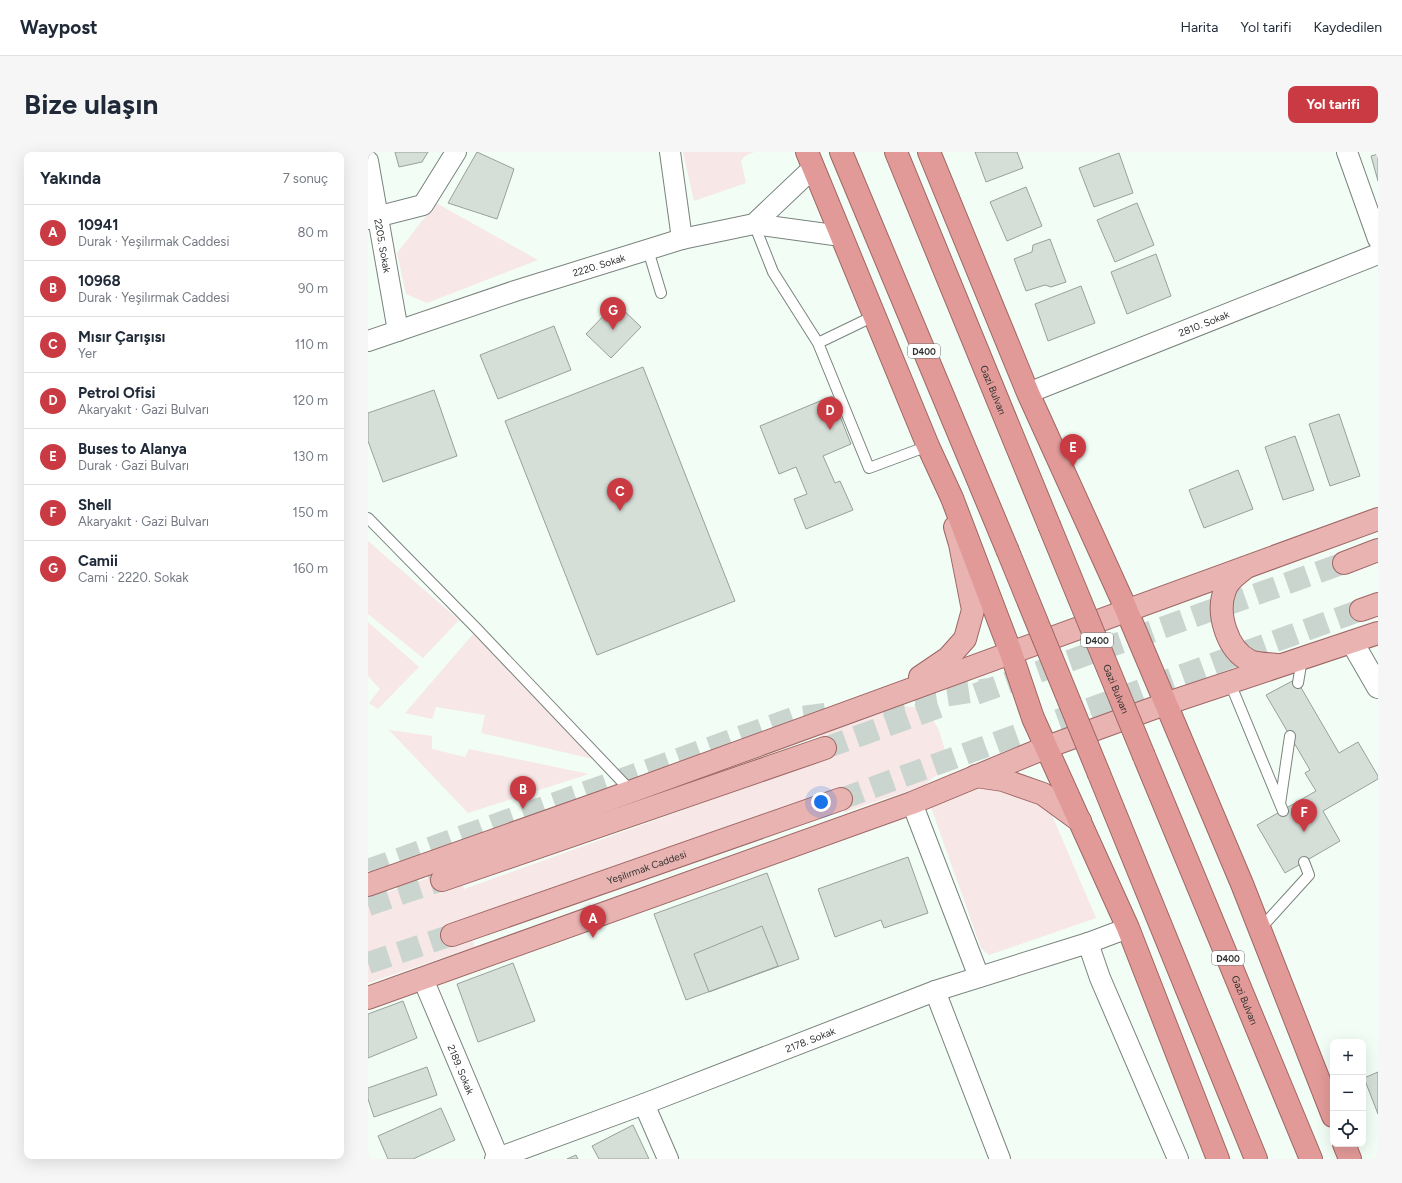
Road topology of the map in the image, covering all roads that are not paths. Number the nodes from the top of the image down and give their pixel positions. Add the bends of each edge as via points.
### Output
1 (456, 152) edge
2 (670, 152) edge
3 (841, 152) edge
4 (896, 152) edge
5 (929, 152) edge
6 (1347, 152) edge
7 (810, 160) edge
8 (368, 161) edge
9 (373, 218) edge
10 (754, 224) junction
11 (841, 236) junction
12 (682, 239) junction
13 (1378, 239) edge
14 (648, 250) junction
15 (1378, 254) edge
16 (661, 293) dead end
17 (874, 316) junction
18 (398, 331) junction
19 (368, 341) edge
20 (818, 343) junction
21 (1028, 393) junction
22 (928, 446) junction
23 (368, 518) edge
24 (1378, 519) edge
25 (1378, 550) edge
26 (1344, 562) tunnel mouth
27 (1249, 565) junction
28 (1126, 609) junction
29 (1378, 633) edge
30 (1352, 642) junction
31 (1011, 653) junction
32 (1302, 658) junction
33 (1281, 666) junction
34 (1230, 683) junction
35 (1298, 683) dead end
36 (1378, 687) edge
37 (889, 697) junction
38 (1166, 704) junction
39 (1290, 736) dead end
40 (1046, 747) junction
41 (825, 748) tunnel mouth
42 (976, 776) junction
43 (631, 791) junction
44 (841, 799) tunnel mouth
45 (912, 803) junction
46 (1080, 821) junction
47 (1304, 862) dead end
48 (442, 880) tunnel mouth
49 (368, 885) edge
50 (1128, 928) junction
51 (1260, 930) junction
52 (452, 935) tunnel mouth
53 (1088, 943) junction
54 (979, 977) junction
55 (423, 979) junction
56 (935, 991) junction
57 (368, 998) edge
58 (644, 1104) junction
59 (1331, 1111) edge
60 (1345, 1147) edge
61 (497, 1158) edge
62 (668, 1159) edge
63 (1000, 1159) edge
64 (1178, 1159) edge
65 (1218, 1159) edge
66 (1256, 1159) edge
67 (1311, 1159) edge
68 (1350, 1159) edge

1 - 9 street via 423,205
2 - 12 street
3 - 66 highway, D400, bridge via 1007,549
4 - 67 highway, Gazi Bulvarı / D400, bridge
5 - 21 highway
6 - 13 street
7 - 10 street
7 - 11 highway
8 - 9 street, 2205. Sokak
9 - 18 street, 2205. Sokak
10 - 11 street
10 - 12 street, 2220. Sokak
10 - 20 lane via 773,272
11 - 17 highway
12 - 14 street, 2220. Sokak
14 - 16 lane
14 - 18 street, 2220. Sokak
15 - 21 street, 2810. Sokak
17 - 20 lane
17 - 22 highway
18 - 19 street, 2220. Sokak
20 - 22 lane via 869,468
21 - 28 highway
22 - 31 highway via 952,498
22 - 37 main road via 960,544 973,610 965,639 948,658
23 - 43 lane
24 - 27 main road
25 - 26 main road
27 - 28 main road
27 - 33 main road via 1231,579 1224,591 1223,614 1226,636 1231,646 1250,661
28 - 31 main road
28 - 38 highway
29 - 30 main road
30 - 32 main road
30 - 36 street
31 - 37 main road
31 - 40 highway via 1033,718
32 - 33 main road
32 - 35 lane
33 - 34 main road
34 - 38 main road
34 - 39 lane via 1281,808
37 - 43 main road
38 - 40 main road
38 - 51 highway
40 - 42 main road
40 - 46 highway
41 - 48 main road
42 - 45 main road
42 - 46 main road via 1003,780 1043,794
43 - 49 main road
44 - 52 main road, Yeşilırmak Caddesi
45 - 54 street
45 - 55 main road
46 - 50 highway
47 - 51 lane via 1309,875
50 - 53 street, 2178. Sokak
50 - 65 highway
51 - 59 highway
53 - 54 street, 2178. Sokak
53 - 64 street via 1100,978
54 - 56 street, 2178. Sokak
55 - 57 main road
55 - 61 street, 2189. Sokak
56 - 58 street, 2178. Sokak
56 - 63 street
58 - 61 street, 2178. Sokak
58 - 62 street
60 - 68 highway

